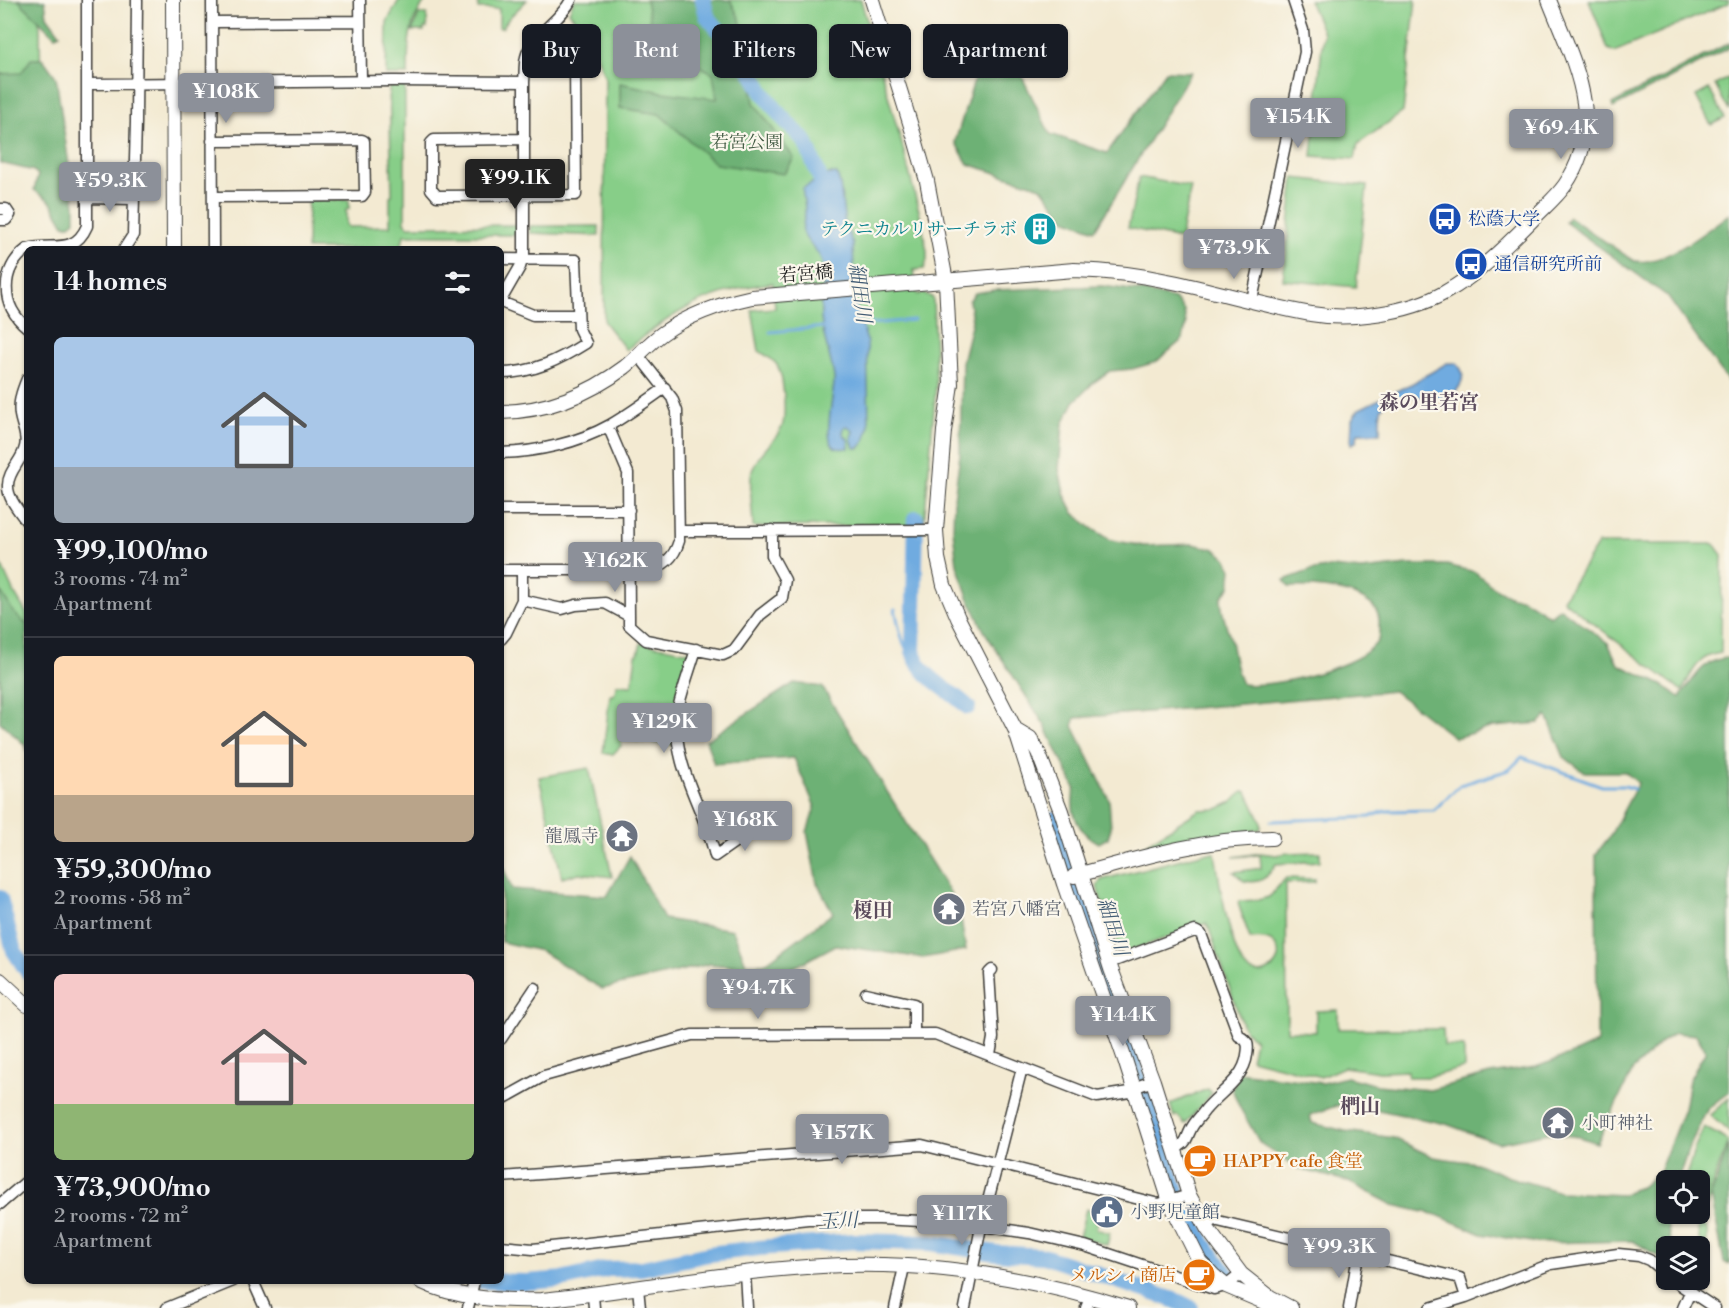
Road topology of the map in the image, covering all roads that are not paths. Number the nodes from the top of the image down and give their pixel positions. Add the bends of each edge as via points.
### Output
1 (87, 0) edge
2 (137, 0) edge
3 (173, 0) edge
4 (212, 0) edge
5 (360, 0) edge
6 (571, 0) edge
7 (872, 0) edge
8 (1293, 0) edge
9 (1549, 0) edge
10 (360, 21) junction
11 (212, 22) junction
12 (552, 24) edge
13 (524, 78) edge
14 (575, 78) edge
15 (361, 81) junction
16 (524, 82) junction
17 (212, 83) junction
18 (87, 84) junction
19 (136, 84) junction
20 (173, 84) junction
21 (525, 139) junction
22 (212, 141) junction
23 (525, 196) junction
24 (213, 197) junction
25 (88, 198) junction
26 (133, 199) junction
27 (0, 209) edge
28 (7, 221) edge
29 (41, 246) edge
30 (65, 246) edge
31 (65, 246) edge
32 (126, 246) edge
33 (174, 246) edge
34 (213, 246) edge
35 (24, 251) edge
36 (504, 259) edge
37 (522, 259) junction
38 (946, 281) junction
39 (504, 296) edge
40 (1252, 300) junction
41 (504, 302) edge
42 (4, 309) edge
43 (578, 315) junction
44 (24, 325) edge
45 (638, 355) junction
46 (504, 372) edge
47 (24, 386) edge
48 (665, 388) junction
49 (504, 412) edge
50 (608, 426) junction
51 (24, 429) edge
52 (24, 449) edge
53 (504, 453) edge
54 (504, 510) edge
55 (629, 510) junction
56 (24, 517) edge
57 (772, 530) junction
58 (936, 530) junction
59 (679, 531) junction
60 (504, 570) edge
61 (522, 570) junction
62 (629, 570) junction
63 (522, 600) junction
64 (629, 616) junction
65 (504, 628) edge
66 (696, 649) junction
67 (1015, 729) junction
68 (755, 821) dead end
69 (1272, 838) dead end
70 (1072, 877) junction
71 (992, 970) dead end
72 (1104, 970) junction
73 (0, 980) edge
74 (535, 988) dead end
75 (866, 993) dead end
76 (24, 1002) edge
77 (914, 1033) junction
78 (504, 1034) edge
79 (990, 1055) junction
80 (1022, 1068) junction
81 (1143, 1085) junction
82 (504, 1098) edge
83 (1174, 1150) junction
84 (996, 1163) junction
85 (504, 1177) edge
86 (24, 1184) edge
87 (1180, 1198) junction
88 (0, 1204) edge
89 (1201, 1217) junction
90 (981, 1229) junction
91 (504, 1246) edge
92 (1358, 1255) junction
93 (1656, 1266) edge
94 (904, 1267) junction
95 (971, 1269) junction
96 (745, 1273) junction
97 (1233, 1280) junction
98 (226, 1284) edge
99 (254, 1284) edge
100 (432, 1284) edge
101 (638, 1288) junction
102 (1687, 1290) edge
103 (1690, 1292) junction
104 (471, 1294) edge
105 (1466, 1297) junction
106 (594, 1301) edge
107 (1089, 1302) edge
108 (167, 1308) edge
109 (263, 1308) edge
110 (640, 1308) edge
111 (747, 1308) edge
112 (895, 1308) edge
113 (965, 1308) edge
114 (1128, 1308) edge
115 (1278, 1308) edge
116 (1291, 1308) edge
117 (1349, 1308) edge
118 (1430, 1308) edge
119 (1683, 1308) edge
120 (1715, 1308) edge

1 - 18 street
2 - 19 street
3 - 20 street
4 - 11 street
5 - 10 street
6 - 12 street
7 - 38 street via 927,181
8 - 40 street via 1305,52
9 - 40 street, 若宮橋 via 1580,80 1585,102 1584,140 1578,162 1564,185 1513,238 1484,266 1449,290 1398,309 1344,316 1312,314
10 - 11 street
10 - 15 street
11 - 17 street
13 - 16 street
14 - 23 street via 576,195
15 - 16 street
15 - 17 street
16 - 21 street
17 - 20 street
17 - 22 street
18 - 19 street
18 - 25 street
19 - 20 street
19 - 26 street
20 - 33 street
21 - 23 street
21 - 23 street via 434,140 430,167 431,189 437,196
22 - 24 street
22 - 24 street via 362,140 365,192 362,196
23 - 37 street
24 - 34 street
25 - 26 street
25 - 31 street via 87,226 79,239
26 - 32 street via 133,235
27 - 28 street via 8,210
29 - 30 street
35 - 42 street via 10,263 4,275
36 - 37 street
37 - 39 street
37 - 43 street via 576,260
38 - 40 street, 若宮橋 via 1104,271
38 - 45 street, 若宮橋 via 738,300 700,313 661,335
38 - 58 street via 951,384
41 - 43 street via 537,316
42 - 44 street
43 - 46 street via 586,343 536,368
45 - 48 street
45 - 49 street, 若宮橋 via 609,378 574,397 538,409
47 - 51 street via 20,416
48 - 50 street
48 - 59 street via 678,421
50 - 53 street via 550,447
50 - 55 street via 626,465
52 - 56 street via 8,486
54 - 55 street
55 - 62 street
57 - 58 street
57 - 59 street
57 - 66 street via 772,556 785,580 782,598 760,615 734,650 723,655
58 - 67 street via 938,558 949,596
59 - 62 street via 677,548 666,563 647,570
60 - 61 street
61 - 62 street
61 - 63 street
62 - 64 street
63 - 64 street via 562,609 605,603
63 - 65 street
64 - 66 street via 629,625 646,640
66 - 68 street via 678,711 677,744 715,856
67 - 70 street
67 - 70 street via 1030,738 1038,752 1061,811
69 - 70 street via 1219,841
70 - 72 street
71 - 79 street
72 - 81 street
72 - 81 street
72 - 83 street via 1195,931 1201,934 1239,1036 1249,1045 1246,1066 1240,1075 1207,1108 1191,1129 1188,1140
73 - 76 street
74 - 78 street
75 - 77 street via 914,1004
77 - 79 street via 935,1034
77 - 82 street via 692,1035 544,1076
79 - 80 street
80 - 81 street via 1097,1097 1130,1092
80 - 84 street
81 - 83 street
81 - 87 street
83 - 87 street
84 - 85 street via 922,1144
84 - 87 street via 1159,1204
84 - 90 street
86 - 88 street
87 - 89 street
87 - 97 street via 1200,1262
89 - 92 street
89 - 97 street via 1224,1252
90 - 91 street via 879,1219 808,1219 533,1249
90 - 95 street
90 - 97 street via 1029,1233 1085,1246 1214,1289
92 - 105 street via 1460,1278
92 - 117 street
93 - 105 street via 1640,1256 1618,1254 1551,1264
94 - 95 street
94 - 96 street via 824,1266
94 - 112 street
95 - 107 street
95 - 113 street
96 - 101 street
96 - 111 street
97 - 115 street
97 - 116 street
98 - 108 street
99 - 109 street
100 - 104 street
101 - 106 street
101 - 110 street
102 - 103 street
103 - 119 street
103 - 120 street
104 - 106 street via 519,1301
105 - 118 street
107 - 114 street

